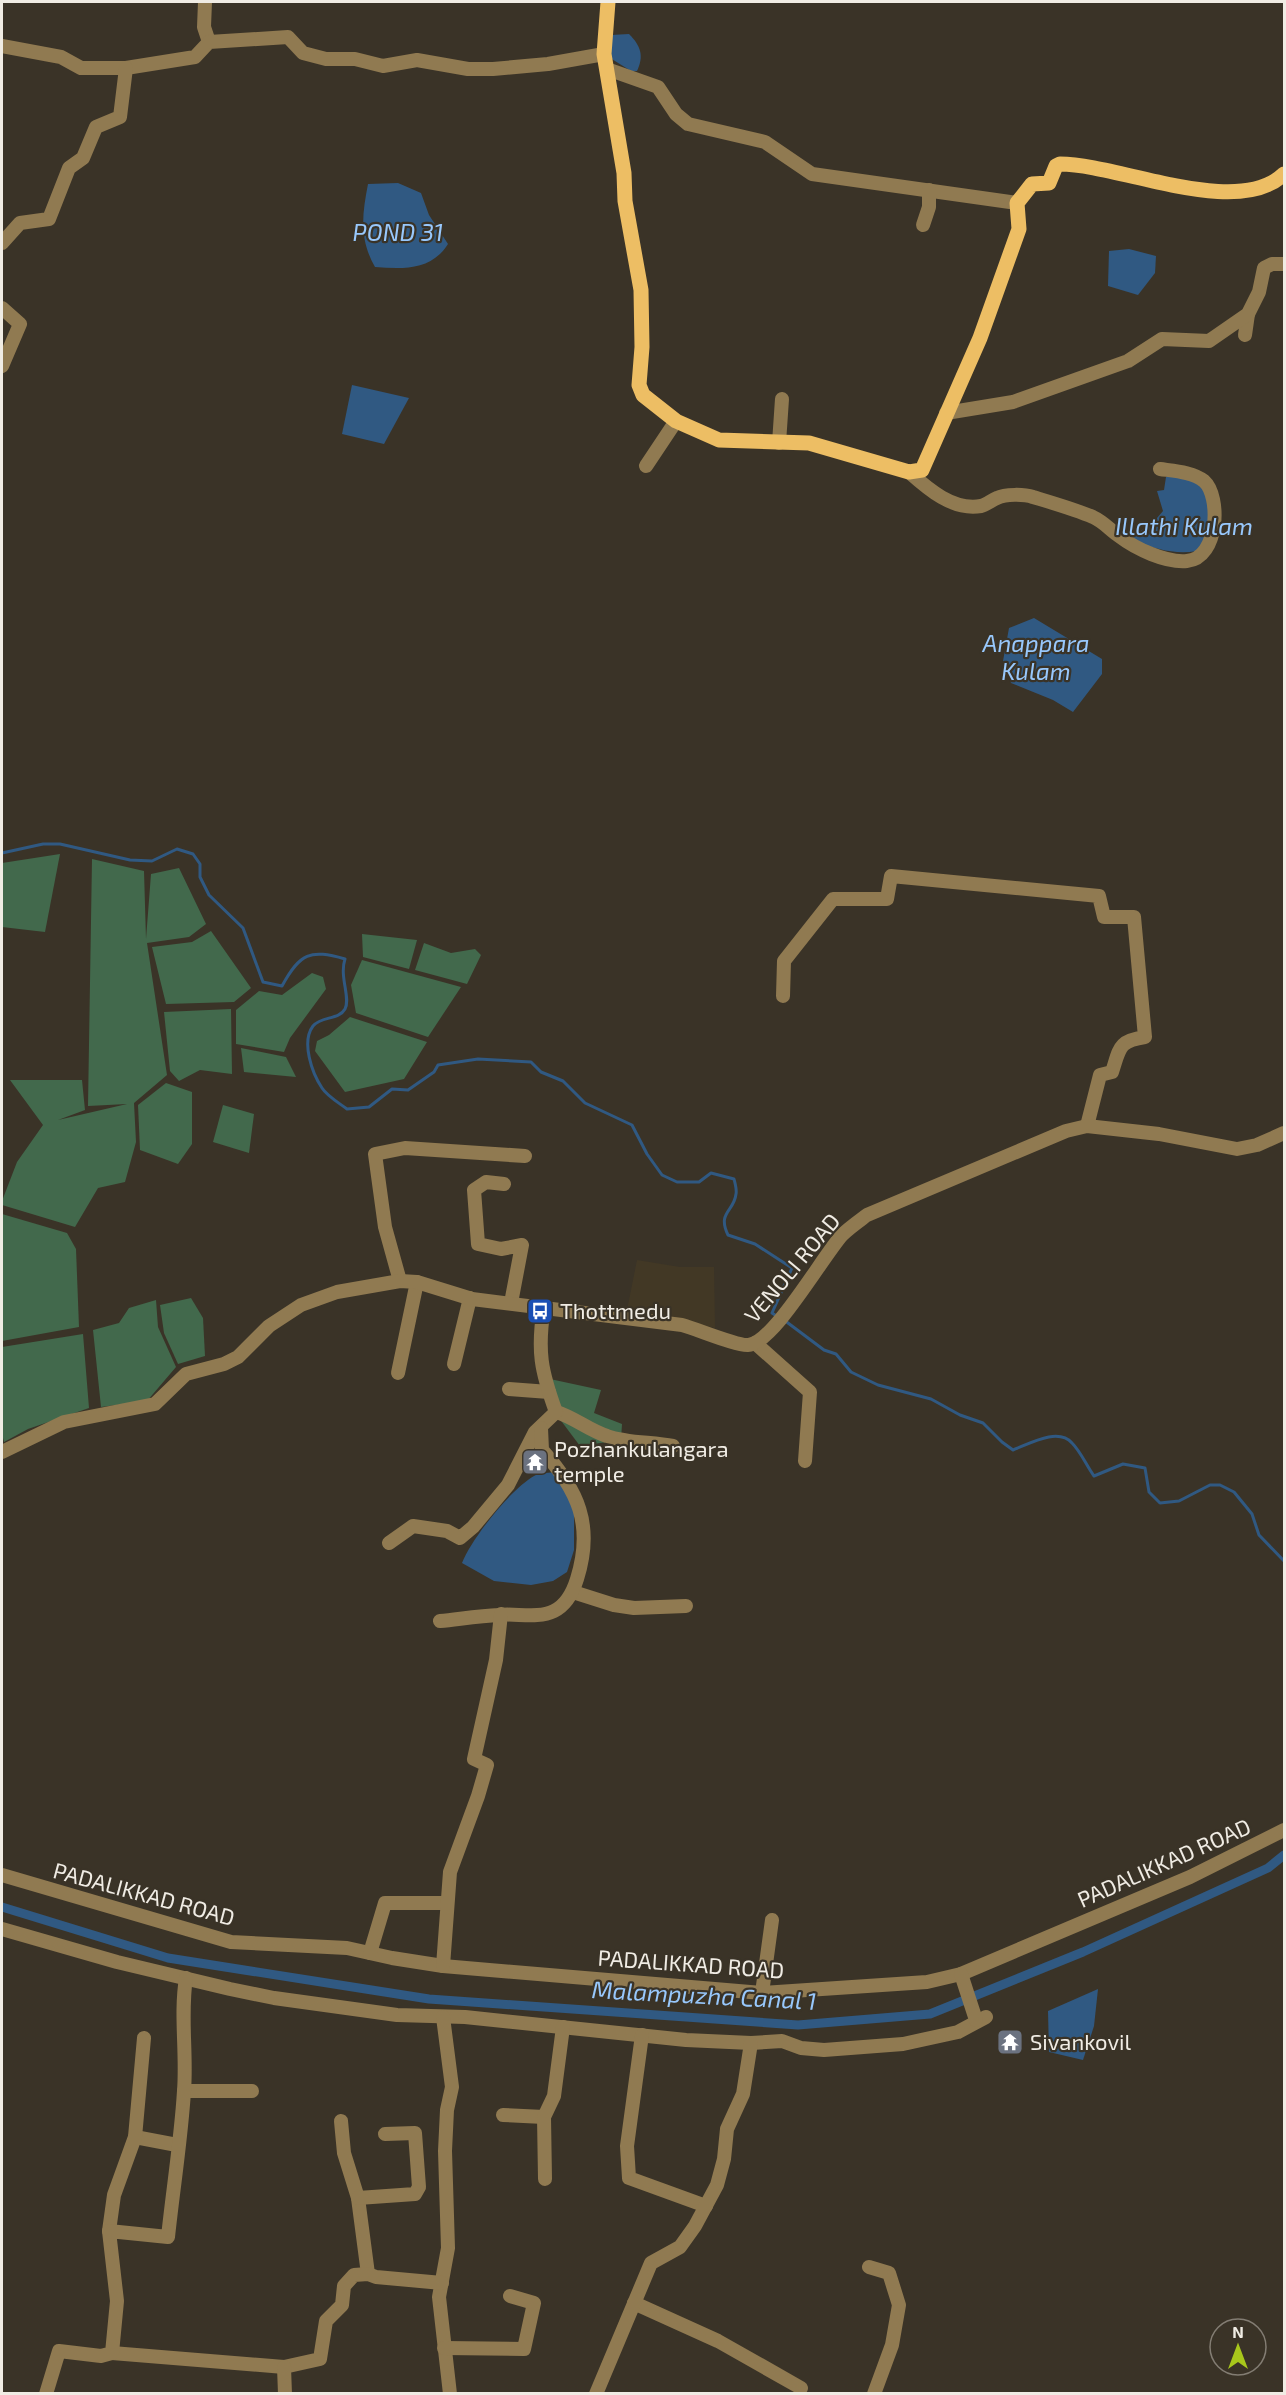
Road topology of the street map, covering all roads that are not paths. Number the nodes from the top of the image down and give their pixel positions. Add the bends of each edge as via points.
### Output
1 (205, 2) edge
2 (608, 2) edge
3 (209, 42) junction
4 (2, 46) edge
5 (606, 61) junction
6 (126, 68) junction
7 (1284, 176) edge
8 (929, 190) junction
9 (1017, 203) junction
10 (923, 225) dead end
11 (2, 243) edge
12 (1284, 264) edge
13 (2, 308) edge
14 (1248, 314) junction
15 (1245, 335) dead end
16 (2, 366) edge
17 (782, 399) dead end
18 (946, 413) junction
19 (676, 421) junction
20 (779, 443) junction
21 (646, 466) dead end
22 (1160, 469) dead end
23 (909, 472) junction
24 (783, 996) dead end
25 (1087, 1126) junction
26 (1284, 1133) edge
27 (525, 1156) dead end
28 (504, 1184) dead end
29 (400, 1281) junction
30 (417, 1282) junction
31 (470, 1298) junction
32 (511, 1303) junction
33 (544, 1307) junction
34 (755, 1343) junction
35 (454, 1364) dead end
36 (398, 1373) dead end
37 (509, 1389) dead end
38 (549, 1392) junction
39 (555, 1412) junction
40 (673, 1446) dead end
41 (535, 1448) junction
42 (2, 1452) edge
43 (805, 1461) dead end
44 (389, 1543) dead end
45 (573, 1592) junction
46 (686, 1606) dead end
47 (501, 1614) junction
48 (440, 1621) dead end
49 (1284, 1830) edge
50 (2, 1875) edge
51 (446, 1908) junction
52 (772, 1920) dead end
53 (2, 1929) edge
54 (370, 1953) junction
55 (443, 1966) junction
56 (961, 1974) junction
57 (186, 1977) junction
58 (762, 1993) junction
59 (443, 2017) junction
60 (563, 2027) junction
61 (642, 2035) junction
62 (144, 2038) dead end
63 (751, 2043) junction
64 (184, 2091) junction
65 (252, 2091) dead end
66 (503, 2115) dead end
67 (544, 2116) junction
68 (341, 2121) dead end
69 (385, 2134) dead end
70 (135, 2138) junction
71 (177, 2145) junction
72 (545, 2179) dead end
73 (358, 2198) junction
74 (706, 2206) junction
75 (109, 2231) junction
76 (869, 2267) dead end
77 (368, 2274) junction
78 (442, 2283) junction
79 (510, 2296) dead end
80 (634, 2303) junction
81 (444, 2348) junction
82 (112, 2353) junction
83 (284, 2367) junction
84 (801, 2388) dead end
85 (46, 2394) edge
86 (285, 2394) edge
87 (450, 2394) edge
88 (596, 2394) edge
89 (874, 2394) edge

1 - 3 street via 204,27
2 - 5 main road
3 - 5 street via 288,37 303,53 383,66 417,60 468,69
3 - 6 street via 195,57
4 - 6 street via 62,57 81,68
5 - 8 street via 658,87 676,114 688,124 765,142 812,174
5 - 19 main road via 641,290 639,385 651,402
6 - 11 street via 120,117 96,127 83,158 69,168 49,219 20,223
7 - 9 main road via 1242,192 1172,186 1060,164 1049,183 1032,184
8 - 9 street
8 - 10 street
9 - 18 main road via 1019,228 980,338
12 - 14 street via 1264,268 1259,292
13 - 16 street via 20,324
14 - 15 street
14 - 18 street via 1209,341 1162,339 1128,361 1013,402
17 - 20 street
18 - 23 main road via 922,470
19 - 20 main road via 719,440
19 - 21 street
20 - 23 main road via 809,443
22 - 23 street via 1196,476 1206,482 1214,522 1210,546 1206,553 1190,561 1159,557 1119,537 1095,518 1029,495 1001,496 983,506 967,507 929,490
24 - 25 street via 784,962 833,899 887,899 891,876 1098,896 1104,917 1134,917 1145,1037 1120,1046 1112,1072 1100,1075
25 - 26 street, VENOLI ROAD via 1159,1134 1237,1149
25 - 34 street, VENOLI ROAD via 1028,1146 867,1215 843,1234 776,1326
27 - 29 street via 405,1148 375,1154 385,1227
28 - 32 street via 486,1182 474,1190 478,1244 501,1249 522,1245
29 - 30 street, VENOLI ROAD
29 - 42 street, VENOLI ROAD via 337,1292 301,1305 269,1326 238,1357 186,1374 155,1404 64,1422
30 - 31 street, VENOLI ROAD
30 - 36 street
31 - 32 street, VENOLI ROAD
31 - 35 street
32 - 33 street, VENOLI ROAD
33 - 34 street, VENOLI ROAD via 682,1325 741,1345
33 - 38 street via 540,1360
34 - 43 street via 810,1392
37 - 38 street
38 - 39 street
39 - 40 street via 609,1437
39 - 41 street via 535,1432
41 - 44 street via 460,1538 447,1531 413,1526
41 - 45 street via 564,1475 582,1517 585,1534
45 - 46 street via 634,1608
45 - 47 street via 552,1612
47 - 48 street
47 - 51 street via 496,1660 474,1759 487,1765 450,1872
49 - 56 street, PADALIKKAD ROAD via 1190,1877
50 - 54 street, PADALIKKAD ROAD via 231,1942 347,1948
51 - 54 street via 385,1903
51 - 55 street
52 - 58 street
53 - 57 street
54 - 55 street, PADALIKKAD ROAD
55 - 58 street, PADALIKKAD ROAD
56 - 58 street, PADALIKKAD ROAD via 927,1982
56 - 63 street via 981,2018 957,2032 903,2044 824,2050 782,2041
57 - 59 street via 274,1998 397,2015
57 - 64 street via 182,2005
59 - 60 street
59 - 78 street via 452,2087 445,2151 448,2248
60 - 61 street
60 - 67 street via 554,2096
61 - 63 street
61 - 74 street via 627,2146 629,2178
62 - 70 street
63 - 74 street via 743,2094 727,2129 717,2185
64 - 65 street
64 - 71 street
66 - 67 street
67 - 72 street
68 - 73 street via 344,2153
69 - 73 street via 415,2133 419,2187 415,2194
70 - 71 street
70 - 75 street via 114,2195
71 - 75 street via 168,2237
73 - 77 street
74 - 80 street via 680,2247 651,2263
75 - 82 street via 117,2301
76 - 89 street via 890,2273 898,2305 892,2345
77 - 78 street
77 - 83 street via 354,2275 344,2286 342,2305 326,2321 320,2359
78 - 81 street via 439,2297
79 - 81 street via 534,2303 524,2349
80 - 84 street via 718,2341
80 - 88 street
81 - 87 street
82 - 83 street
82 - 85 street via 101,2356 59,2351
83 - 86 street

